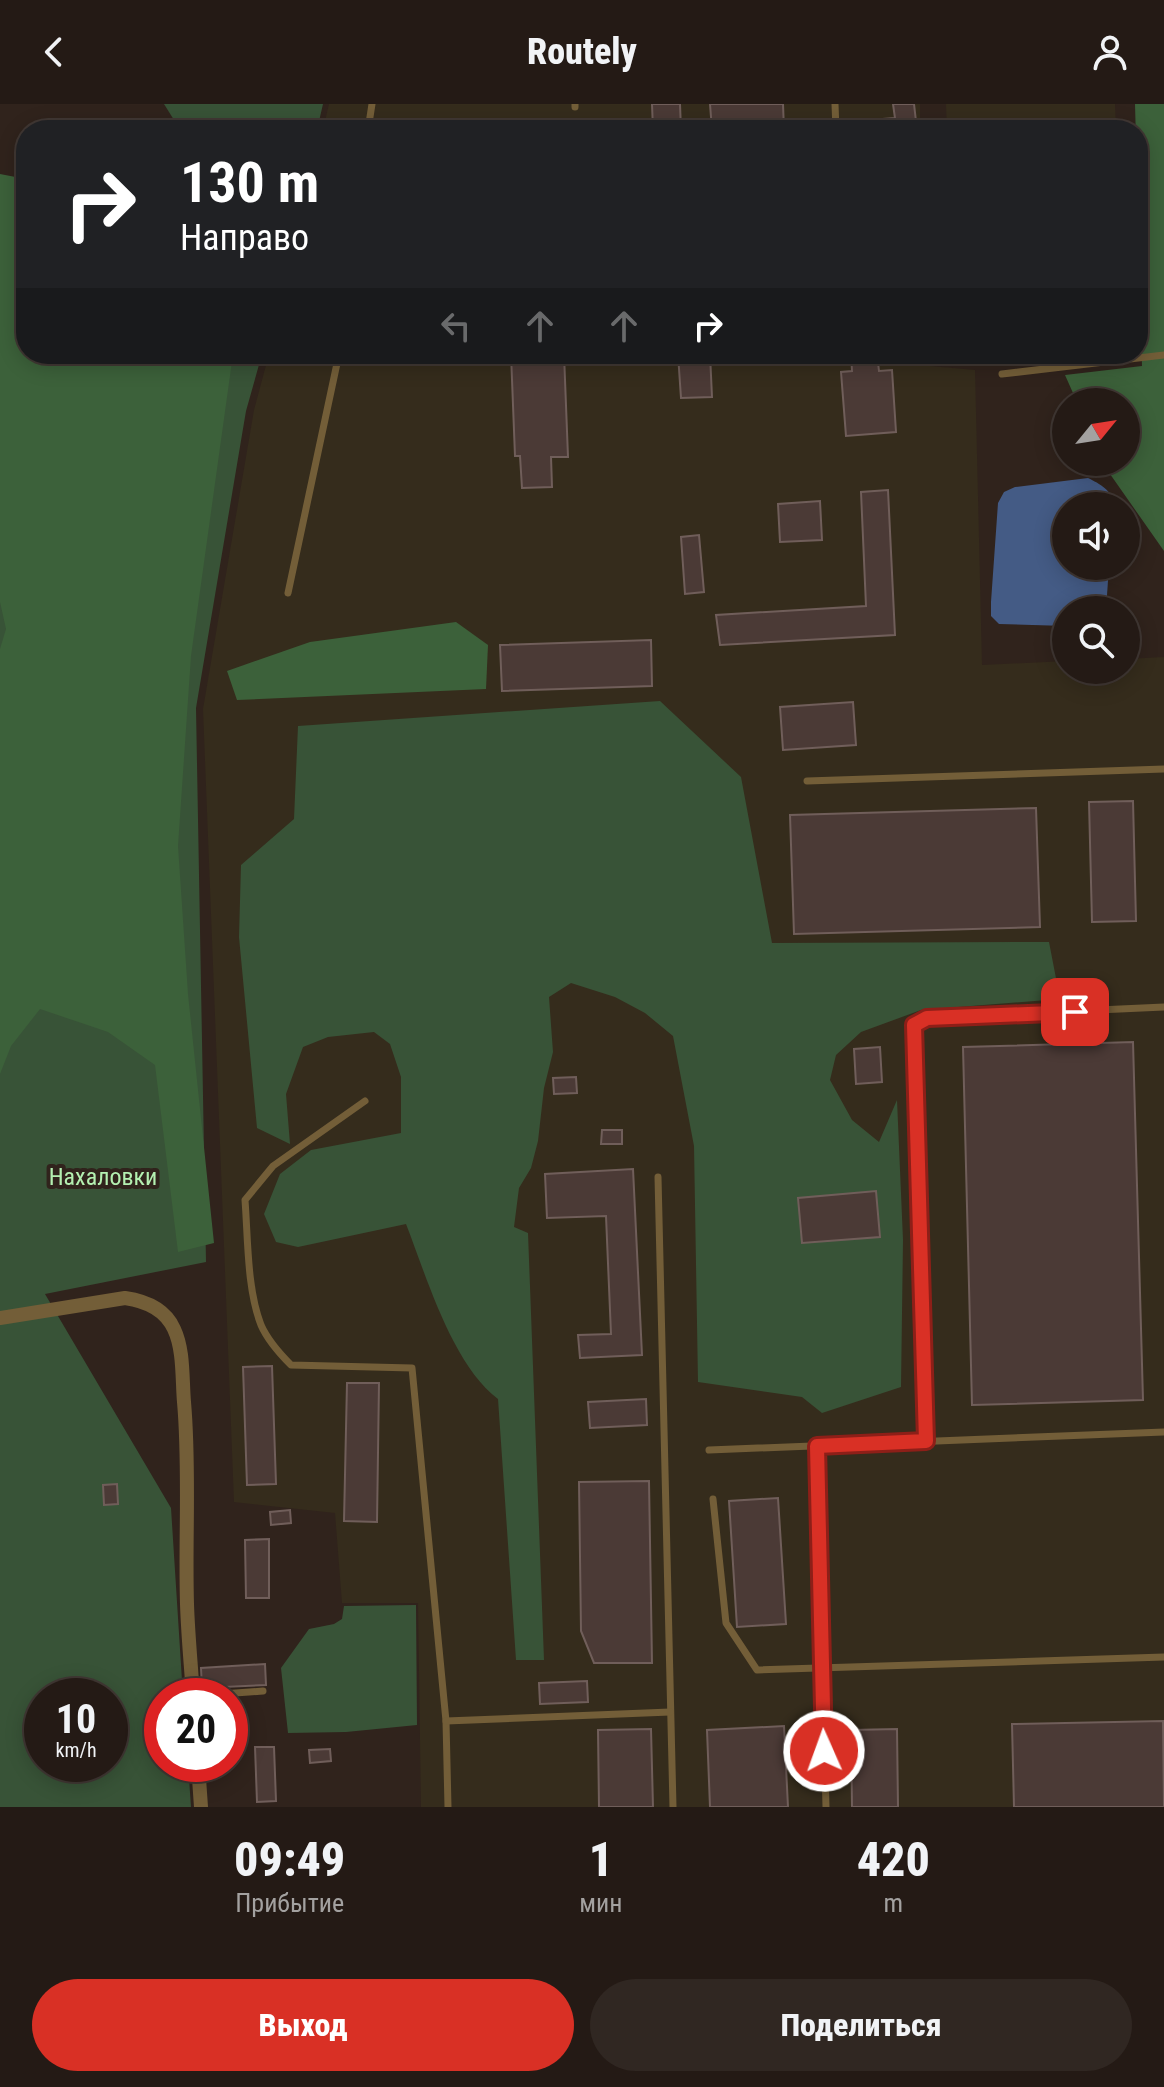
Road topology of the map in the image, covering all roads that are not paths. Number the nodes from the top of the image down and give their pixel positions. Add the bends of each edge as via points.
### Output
1 (337, 364) edge
2 (1087, 364) edge
3 (1002, 374) dead end
4 (288, 593) dead end
5 (1164, 769) edge
6 (807, 781) dead end
7 (1164, 1007) edge
8 (365, 1101) dead end
9 (658, 1177) dead end
10 (0, 1318) edge
11 (1164, 1432) edge
12 (926, 1441) junction
13 (817, 1446) junction
14 (709, 1450) dead end
15 (713, 1499) dead end
16 (1164, 1657) edge
17 (822, 1668) junction
18 (192, 1678) edge
19 (263, 1691) dead end
20 (248, 1692) edge
21 (670, 1712) junction
22 (446, 1721) junction
23 (199, 1782) edge
24 (201, 1807) edge
25 (448, 1807) edge
26 (673, 1807) edge
27 (826, 1807) edge

1 - 4 lane
2 - 3 lane
5 - 6 lane
7 - 12 lane via 927,1018 914,1025
8 - 22 lane via 273,1166 245,1200 251,1278 261,1324 291,1365 412,1368
9 - 21 lane
10 - 18 street via 125,1298 165,1314 175,1331 188,1445
11 - 12 lane
12 - 13 lane
13 - 14 lane
13 - 17 lane
15 - 17 lane via 726,1623 757,1670
16 - 17 lane
17 - 27 lane
19 - 20 lane
21 - 22 lane
21 - 26 lane
22 - 25 lane
23 - 24 street

